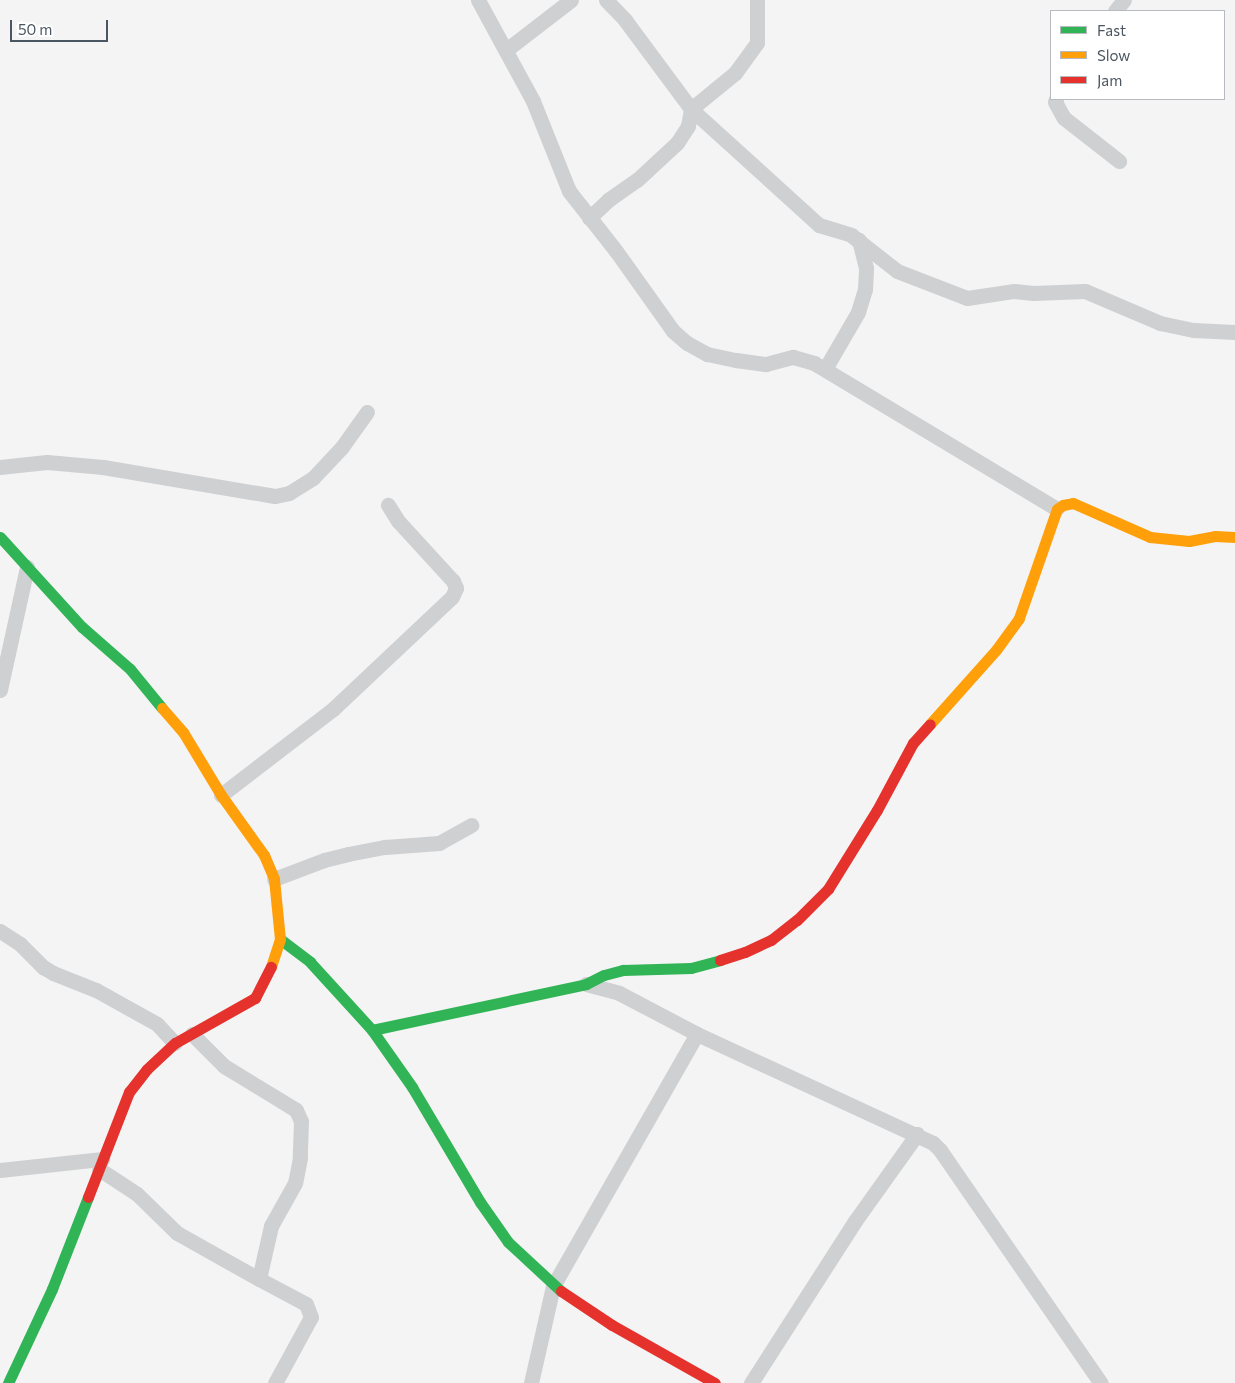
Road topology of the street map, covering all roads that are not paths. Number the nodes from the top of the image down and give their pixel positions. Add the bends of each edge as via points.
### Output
1 (478, 0) edge
2 (571, 0) edge
3 (606, 0) edge
4 (757, 0) edge
5 (1124, 0) edge
6 (1116, 10) edge
7 (506, 50) junction
8 (1056, 100) edge
9 (690, 109) junction
10 (1119, 161) dead end
11 (589, 218) junction
12 (858, 240) junction
13 (1235, 332) edge
14 (825, 369) junction
15 (367, 412) dead end
16 (0, 466) edge
17 (388, 505) dead end
18 (1057, 509) junction
19 (0, 537) edge
20 (1235, 537) edge
21 (27, 567) junction
22 (0, 690) edge
23 (221, 795) junction
24 (471, 825) dead end
25 (274, 879) junction
26 (0, 932) edge
27 (280, 939) junction
28 (586, 984) junction
29 (372, 1030) junction
30 (192, 1034) junction
31 (697, 1034) junction
32 (175, 1043) junction
33 (916, 1134) junction
34 (100, 1164) junction
35 (0, 1170) edge
36 (259, 1279) junction
37 (553, 1286) junction
38 (8, 1383) edge
39 (275, 1383) edge
40 (531, 1383) edge
41 (715, 1383) edge
42 (751, 1383) edge
43 (1101, 1383) edge

1 - 7 street
2 - 7 street
3 - 9 street via 626,20
4 - 9 street via 757,43 734,73
5 - 6 street
7 - 11 street via 544,127 569,192
8 - 10 street via 1064,118
9 - 11 street via 688,126 677,143
9 - 12 street via 819,225 842,231
11 - 14 street via 674,331 694,348 708,354 760,364 784,358 803,359
12 - 13 street via 897,271 968,298 1014,291 1033,294 1085,291 1160,323 1210,332
12 - 14 street via 866,268 865,289 858,312
14 - 18 street
15 - 16 street via 342,447 313,478 289,493 275,496 103,466 47,462
17 - 23 street via 398,521 453,581 456,588 452,597 333,709
18 - 20 street via 1073,503 1150,537 1189,541 1214,536
18 - 28 street via 1019,618 996,650 913,744 828,889 771,940 744,952 691,968 623,970
19 - 21 street
21 - 22 street
21 - 23 street via 82,627 130,669 183,732
23 - 25 street via 264,855
24 - 25 street via 439,843 385,847 348,854
25 - 27 street
26 - 32 street via 20,944 43,967 96,990 157,1024
27 - 29 street via 310,962
27 - 30 street via 269,974 255,998
28 - 29 street
28 - 31 street via 619,993
29 - 37 street via 412,1087 496,1226
30 - 32 street
30 - 36 street via 224,1066 268,1090 296,1110 299,1116 302,1137 295,1183 271,1226
31 - 33 street
31 - 37 street
32 - 34 street via 147,1069 129,1092
33 - 42 street
33 - 43 street via 940,1150
34 - 35 street
34 - 36 street via 177,1233
34 - 38 street via 52,1289
36 - 39 street via 296,1297 306,1304 311,1313
37 - 40 street
37 - 41 street via 612,1325

